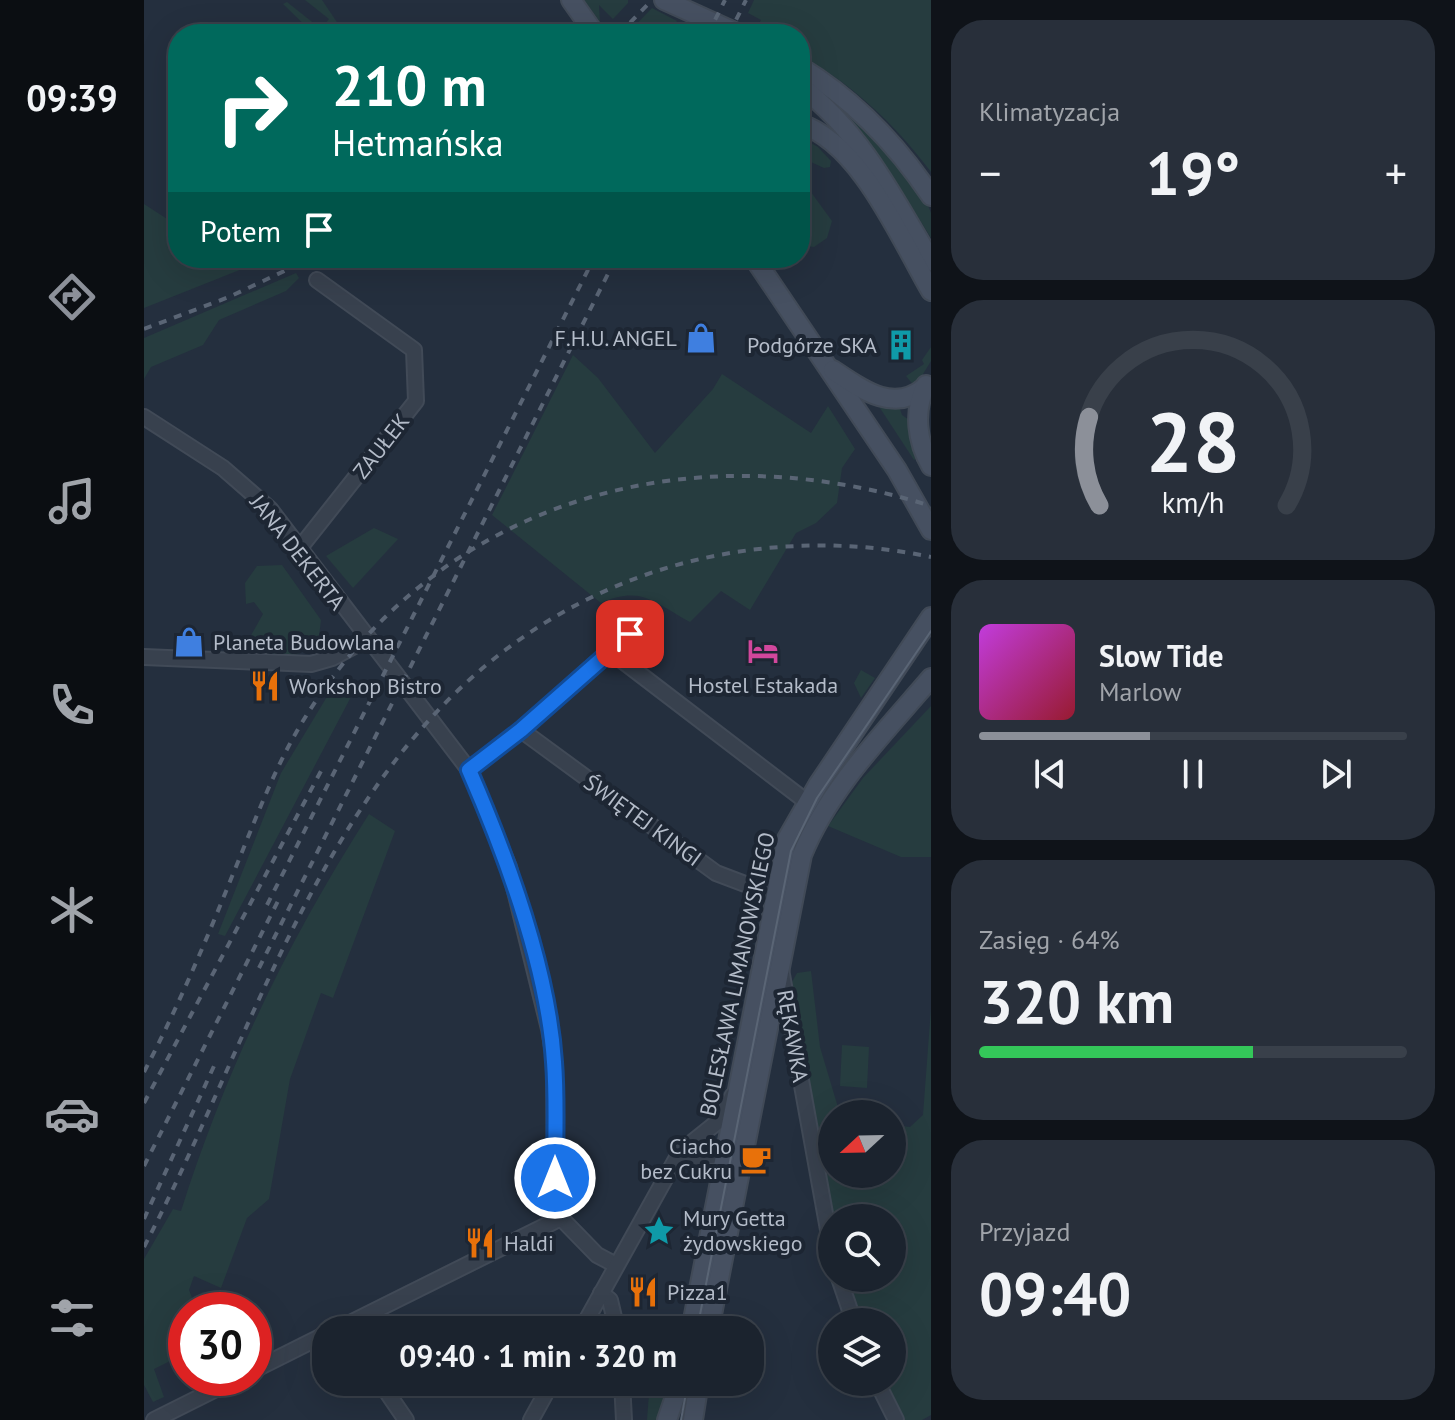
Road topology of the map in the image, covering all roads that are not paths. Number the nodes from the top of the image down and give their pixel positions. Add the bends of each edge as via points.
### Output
1 (571, 0) edge
2 (664, 0) edge
3 (699, 16) junction
4 (588, 24) edge
5 (711, 24) edge
6 (717, 24) edge
7 (810, 74) edge
8 (810, 96) edge
9 (810, 129) edge
10 (931, 196) edge
11 (931, 261) edge
12 (761, 268) edge
13 (317, 280) dead end
14 (931, 291) edge
15 (824, 363) junction
16 (928, 381) edge
17 (144, 417) edge
18 (931, 466) edge
19 (897, 470) junction
20 (931, 502) edge
21 (931, 530) edge
22 (299, 549) junction
23 (650, 615) dead end
24 (931, 617) edge
25 (367, 639) junction
26 (611, 652) junction
27 (144, 657) edge
28 (931, 678) edge
29 (521, 730) junction
30 (469, 770) junction
31 (807, 802) junction
32 (774, 895) junction
33 (779, 961) junction
34 (738, 1086) junction
35 (743, 1150) junction
36 (724, 1156) junction
37 (670, 1173) junction
38 (823, 1204) edge
39 (561, 1218) junction
40 (616, 1265) junction
41 (601, 1293) junction
42 (368, 1316) edge
43 (589, 1316) edge
44 (614, 1316) edge
45 (694, 1316) edge
46 (712, 1316) edge
47 (312, 1341) edge
48 (272, 1361) edge
49 (202, 1396) edge
50 (390, 1396) edge
51 (544, 1396) edge
52 (623, 1396) edge
53 (675, 1396) edge
54 (697, 1396) edge
55 (884, 1396) edge
56 (154, 1420) edge
57 (406, 1420) edge
58 (531, 1420) edge
59 (624, 1420) edge
60 (667, 1420) edge
61 (693, 1420) edge
62 (896, 1420) edge

1 - 4 street
2 - 3 street
3 - 5 street
3 - 6 street
7 - 10 street via 869,121
8 - 11 street via 864,152
9 - 14 street via 849,157
12 - 15 street
13 - 22 street, ZAUŁEK via 414,350 416,401
15 - 16 street via 885,399 908,397
15 - 19 street
16 - 18 street via 918,424
17 - 22 street, JANA DEKERTA via 249,489
19 - 20 street
19 - 21 street
22 - 25 street, JANA DEKERTA
23 - 26 street
24 - 31 street, BOLESŁAWA LIMANOWSKIEGO
25 - 27 street via 311,664
25 - 30 street, JANA DEKERTA
26 - 29 street
26 - 31 street
28 - 33 street, BOLESŁAWA LIMANOWSKIEGO via 866,753 808,839
29 - 30 street
29 - 32 street, ŚWIĘTEJ KINGI via 716,873
30 - 39 street, JANA DEKERTA via 509,867 549,1029
31 - 32 street, BOLESŁAWA LIMANOWSKIEGO via 787,839
32 - 34 street, BOLESŁAWA LIMANOWSKIEGO
33 - 35 street, BOLESŁAWA LIMANOWSKIEGO
33 - 38 street, RĘKAWKA
34 - 36 street, BOLESŁAWA LIMANOWSKIEGO
34 - 37 street via 720,1120 680,1152
35 - 36 street
35 - 46 street, BOLESŁAWA LIMANOWSKIEGO
36 - 37 street via 684,1158
36 - 45 street, BOLESŁAWA LIMANOWSKIEGO
37 - 40 street
39 - 40 street via 597,1255
39 - 42 street
40 - 41 street
41 - 43 street
41 - 44 street via 610,1300
47 - 48 street
49 - 56 street
50 - 57 street
51 - 58 street
52 - 59 street
53 - 60 street
54 - 61 street
55 - 62 street

